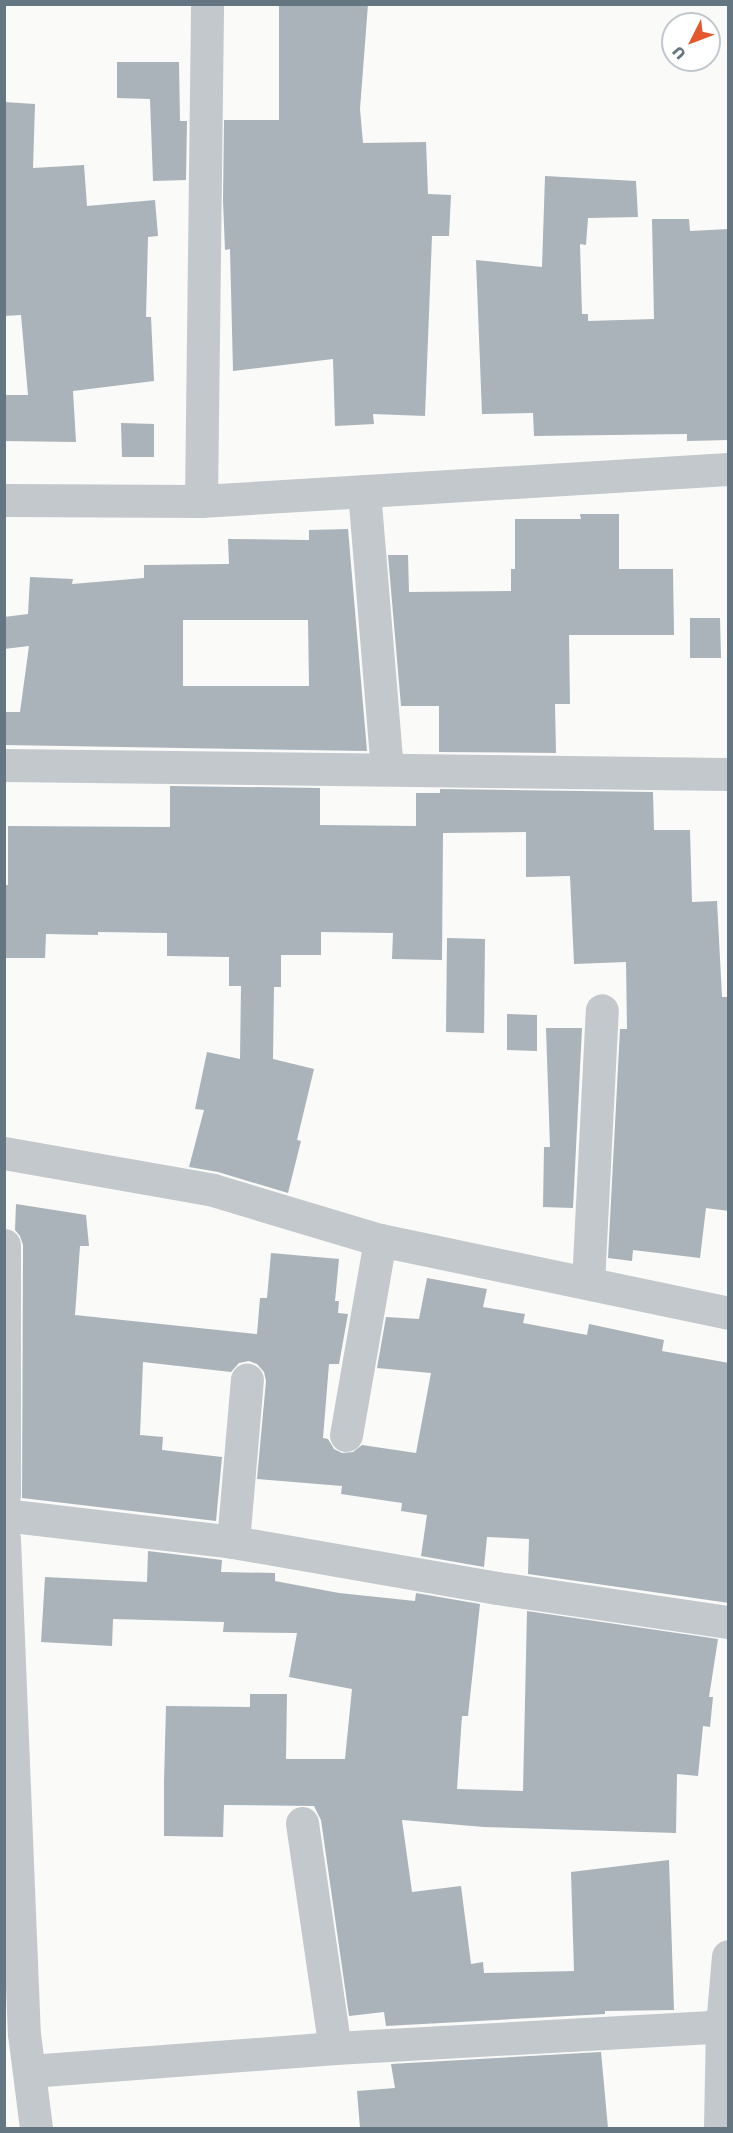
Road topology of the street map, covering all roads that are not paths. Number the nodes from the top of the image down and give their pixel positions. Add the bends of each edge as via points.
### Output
1 (207, 4) edge
2 (729, 469) edge
3 (364, 491) junction
4 (4, 500) edge
5 (201, 501) junction
6 (4, 765) edge
7 (387, 769) junction
8 (729, 774) edge
9 (602, 1010) dead end
10 (4, 1153) edge
11 (380, 1240) junction
12 (4, 1245) edge
13 (588, 1283) junction
14 (729, 1313) edge
15 (248, 1380) dead end
16 (346, 1435) dead end
17 (5, 1482) edge
18 (4, 1495) edge
19 (4, 1515) edge
20 (4, 1539) edge
21 (233, 1542) junction
22 (729, 1622) edge
23 (302, 1823) dead end
24 (729, 1956) edge
25 (725, 2026) edge
26 (14, 2035) edge
27 (335, 2048) junction
28 (30, 2071) junction
29 (36, 2128) edge
30 (720, 2128) edge

1 - 5 street
2 - 3 street
3 - 5 street
3 - 7 street
4 - 5 street
6 - 7 street
7 - 8 street
9 - 13 street
10 - 11 street via 213,1190
11 - 13 street
11 - 16 street
12 - 17 street
13 - 14 street
15 - 21 street
17 - 18 street
19 - 21 street
20 - 26 street
21 - 22 street
23 - 27 street
24 - 25 street
25 - 27 street
25 - 30 street
26 - 28 street
27 - 28 street
28 - 29 street

